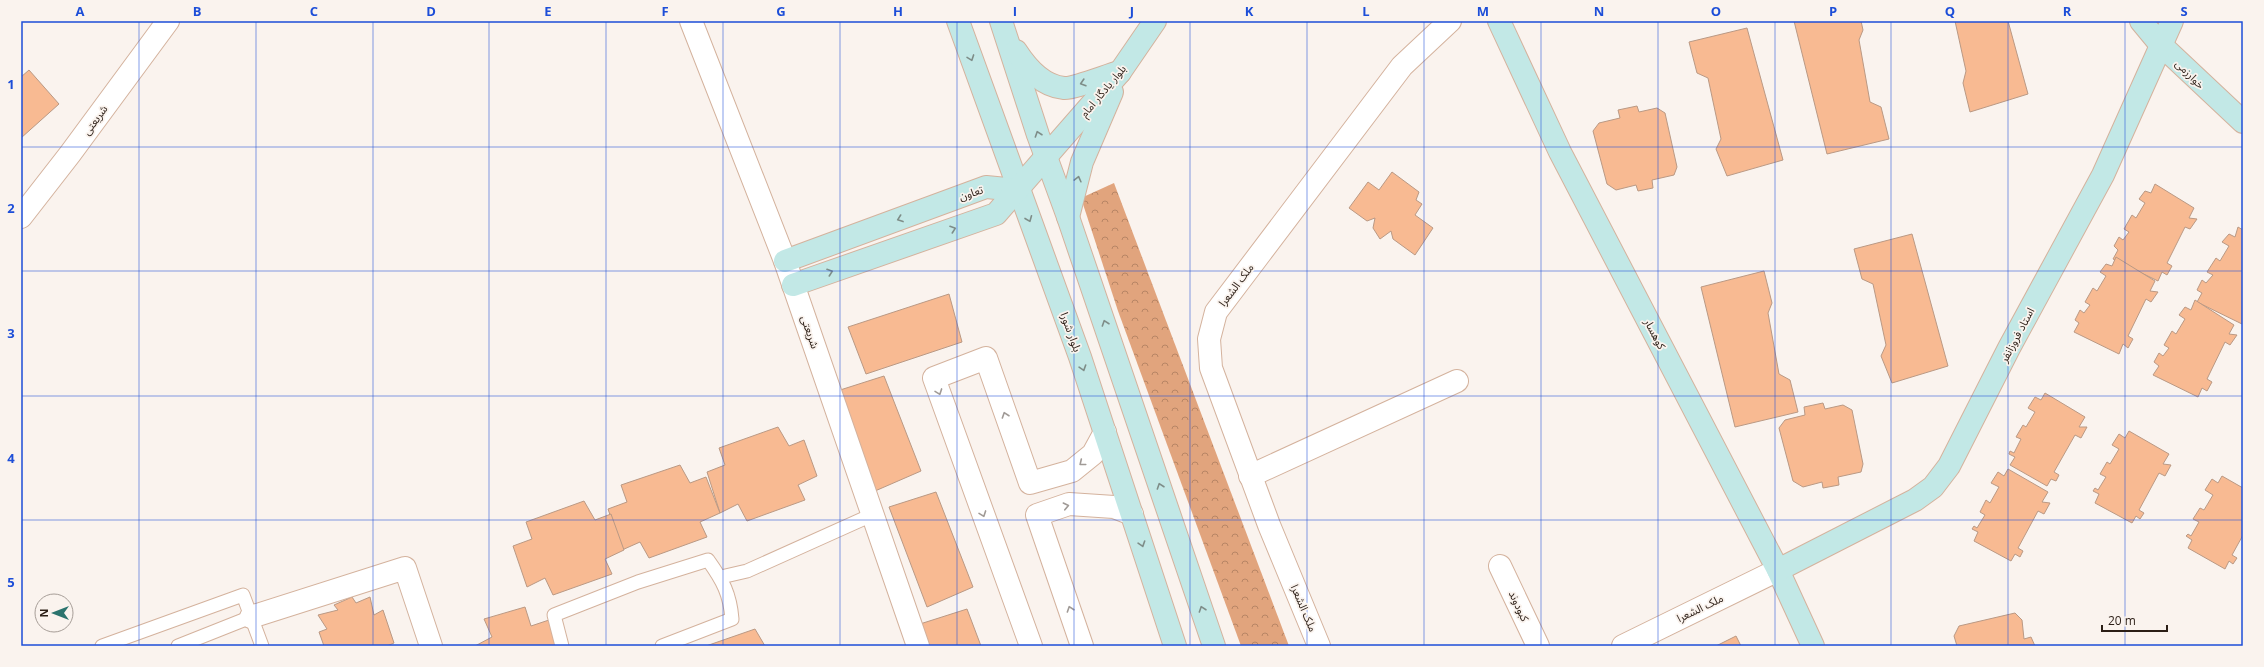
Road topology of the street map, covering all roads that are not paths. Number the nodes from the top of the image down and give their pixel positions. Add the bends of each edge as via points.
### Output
1 (168, 21) edge
2 (691, 21) edge
3 (958, 21) edge
4 (1155, 21) edge
5 (1450, 21) edge
6 (1499, 21) edge
7 (2141, 21) edge
8 (2172, 21) edge
9 (1003, 28) edge
10 (2160, 44) junction
11 (1120, 72) junction
12 (2243, 122) edge
13 (1047, 158) junction
14 (1018, 190) junction
15 (21, 217) edge
16 (1068, 217) junction
17 (785, 261) junction
18 (793, 285) junction
19 (1457, 381) dead end
20 (1105, 432) junction
21 (1250, 476) junction
22 (1030, 484) junction
23 (874, 514) junction
24 (1037, 514) junction
25 (1132, 514) junction
26 (1500, 566) dead end
27 (1778, 570) junction
28 (721, 577) junction
29 (251, 618) junction
30 (102, 646) edge
31 (178, 646) edge
32 (262, 646) edge
33 (431, 646) edge
34 (562, 646) edge
35 (662, 646) edge
36 (918, 646) edge
37 (1031, 646) edge
38 (1082, 646) edge
39 (1175, 646) edge
40 (1214, 646) edge
41 (1320, 646) edge
42 (1538, 646) edge
43 (1622, 646) edge
44 (1814, 646) edge

1 - 15 street, شریعتی
2 - 17 street, شریعتی
3 -> 14 street, بلوار شورا
4 - 11 street, بلوار یادگار امام
5 - 21 street, ملک الشعرا via 1402,66 1216,312 1209,339 1211,368
6 - 27 street, کوهسار via 1560,152
7 - 10 street, خوارزمی
8 - 10 street, استاد فروزانفر
11 -> 9 street via 1064,88 1050,84 1030,71
13 -> 9 street
10 - 12 street, خوارزمی
10 - 27 street, استاد فروزانفر via 2102,175 1949,466 1933,487 1915,500
11 - 13 street, بلوار یادگار امام
16 -> 11 street via 1082,162
13 - 14 street, بلوار یادگار امام
13 - 16 street
14 -> 17 street, تعاون via 986,187
18 -> 14 street via 996,214
14 -> 20 street, بلوار شورا
40 -> 16 street
17 - 18 street, شریعتی
18 - 23 street, شریعتی
19 - 21 street
20 -> 22 street via 1093,454 1072,471
20 - 25 street, بلوار شورا
21 - 41 street, ملک الشعرا
22 - 24 street
22 -> 37 street via 986,358 934,378
23 - 28 lane via 747,571
23 - 36 street, شریعتی
24 -> 25 street via 1069,504 1114,507
38 -> 24 street
25 -> 39 street, بلوار شورا
26 - 42 street, کبودوند
27 - 43 street, ملک الشعرا
27 - 44 street, کوهسار
28 - 34 lane via 708,560 638,582 554,615
28 - 35 lane via 730,598 732,619
29 - 30 lane via 243,595
29 - 31 lane
29 - 32 lane
29 - 33 street via 404,568

